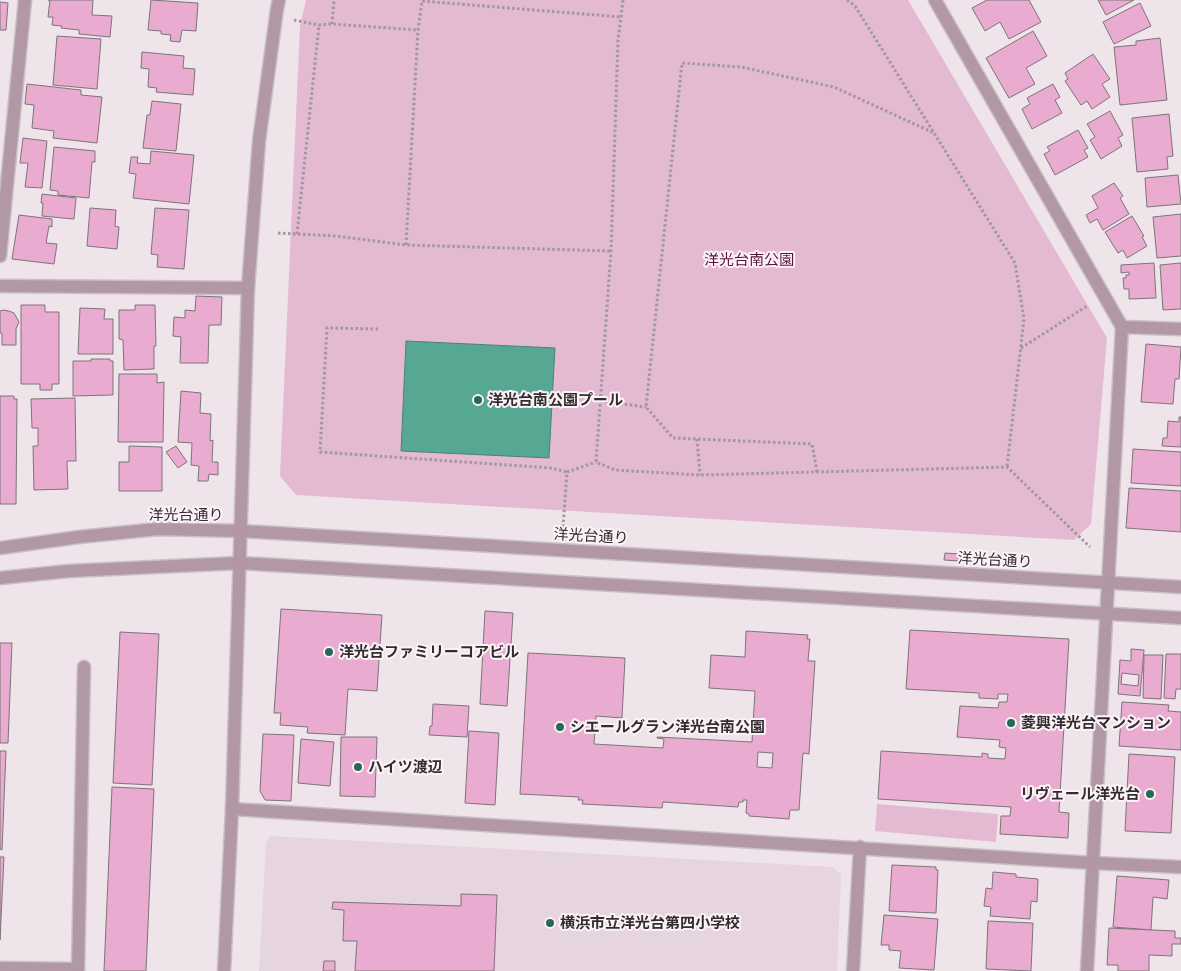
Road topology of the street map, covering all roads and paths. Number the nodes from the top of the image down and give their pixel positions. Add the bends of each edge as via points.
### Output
1 (25, 0) edge
2 (279, 0) edge
3 (334, 0) edge
4 (623, 0) edge
5 (847, 0) edge
6 (935, 0) edge
7 (621, 17) junction
8 (294, 20) dead end
9 (319, 24) junction
10 (332, 24) junction
11 (418, 30) junction
12 (934, 133) junction
13 (278, 233) dead end
14 (297, 234) junction
15 (406, 245) junction
16 (611, 251) junction
17 (0, 256) edge
18 (0, 286) edge
19 (248, 288) junction
20 (1104, 296) junction
21 (1122, 327) junction
22 (378, 329) dead end
23 (1181, 329) edge
24 (1020, 349) junction
25 (600, 401) junction
26 (646, 407) junction
27 (696, 439) junction
28 (596, 462) junction
29 (1007, 467) junction
30 (567, 472) junction
31 (817, 472) junction
32 (700, 475) junction
33 (563, 526) dead end
34 (241, 531) junction
35 (1090, 547) dead end
36 (0, 548) edge
37 (239, 563) junction
38 (0, 578) edge
39 (1108, 583) junction
40 (1181, 587) edge
41 (1106, 613) junction
42 (1181, 618) edge
43 (84, 667) dead end
44 (232, 809) junction
45 (860, 848) junction
46 (1093, 863) junction
47 (1181, 867) edge
48 (0, 968) edge
49 (78, 970) edge
50 (224, 971) edge
51 (853, 971) edge
52 (1087, 971) edge

1 - 17 street
2 - 19 street via 259,141
3 - 10 path
4 - 7 path
5 - 12 path via 855,6
6 - 20 street
7 - 11 path via 422,1
7 - 16 path
8 - 9 path
9 - 10 path
9 - 14 path
10 - 11 path
11 - 15 path
12 - 24 path via 1015,263 1024,319
12 - 26 path via 834,87 742,67 682,63
13 - 14 path
14 - 15 path
15 - 16 path
16 - 25 path
18 - 19 street
19 - 34 street
20 - 21 street
20 - 24 path
21 - 23 street
21 - 39 street
22 - 30 path via 327,328 320,452 551,468
24 - 29 path
25 - 26 path
25 - 28 path
26 - 27 path via 673,438
27 - 31 path via 812,444
27 - 32 path
28 - 30 path
28 - 32 path via 615,470
29 - 31 path
29 - 35 path
30 - 33 path
31 - 32 path
34 - 36 street, 洋光台通り via 158,529
34 - 37 street
34 - 39 street, 洋光台通り
37 - 38 street via 69,571
37 - 41 street
37 - 44 street
39 - 40 street, 洋光台通り
39 - 41 street
41 - 42 street
41 - 46 street
43 - 49 street
44 - 45 street
44 - 50 street
45 - 46 street
45 - 51 street
46 - 47 street
46 - 52 street
48 - 49 street

